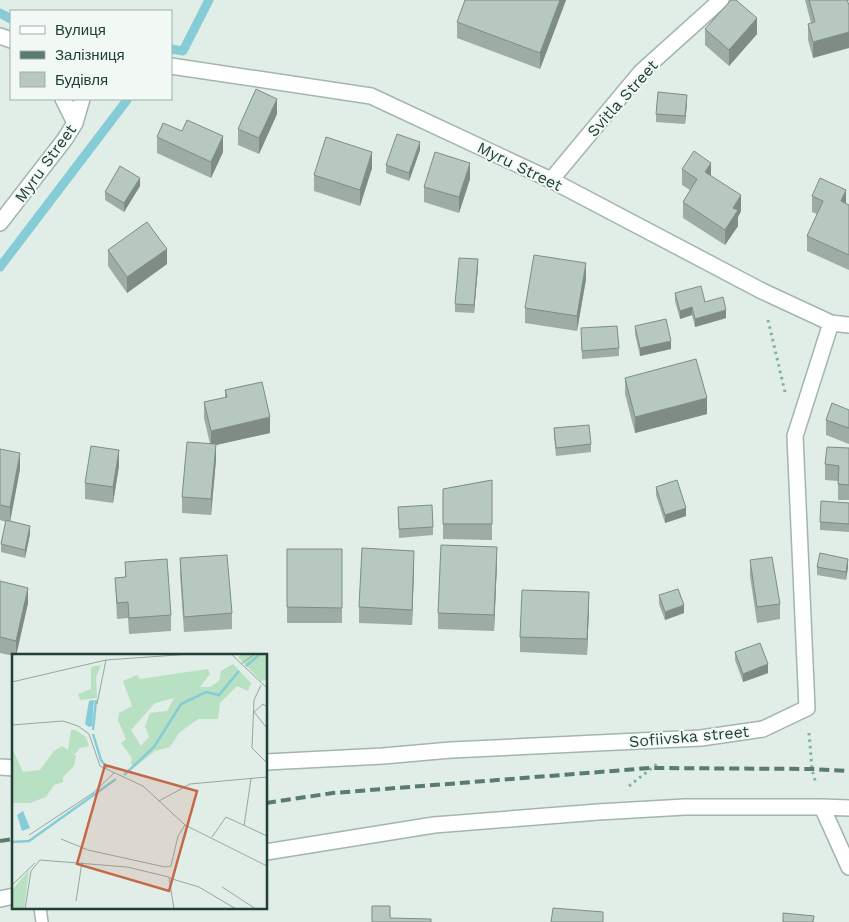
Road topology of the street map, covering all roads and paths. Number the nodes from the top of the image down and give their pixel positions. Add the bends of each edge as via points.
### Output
1 (721, 0) edge
2 (172, 66) edge
3 (64, 100) edge
4 (82, 100) edge
5 (75, 123) junction
6 (551, 180) junction
7 (0, 223) edge
8 (762, 292) junction
9 (831, 323) junction
10 (849, 326) edge
11 (786, 398) dead end
12 (807, 708) junction
13 (268, 762) edge
14 (658, 763) dead end
15 (628, 787) dead end
16 (822, 807) junction
17 (849, 808) edge
18 (268, 852) edge
19 (849, 867) edge

1 - 6 street, Svitla Street via 641,72
2 - 6 street, Myru Street via 371,96
3 - 5 street
4 - 5 street, Myru Street
5 - 7 street, Myru Street
6 - 8 street, Myru Street
8 - 9 street, Myru Street
8 - 11 path
9 - 10 street, Myru Street
9 - 12 street via 794,436
12 - 13 street, Sofiivska street via 763,729 700,738
12 - 16 path via 812,769
14 - 15 path
16 - 17 street
16 - 18 street via 684,807 434,825
16 - 19 street

